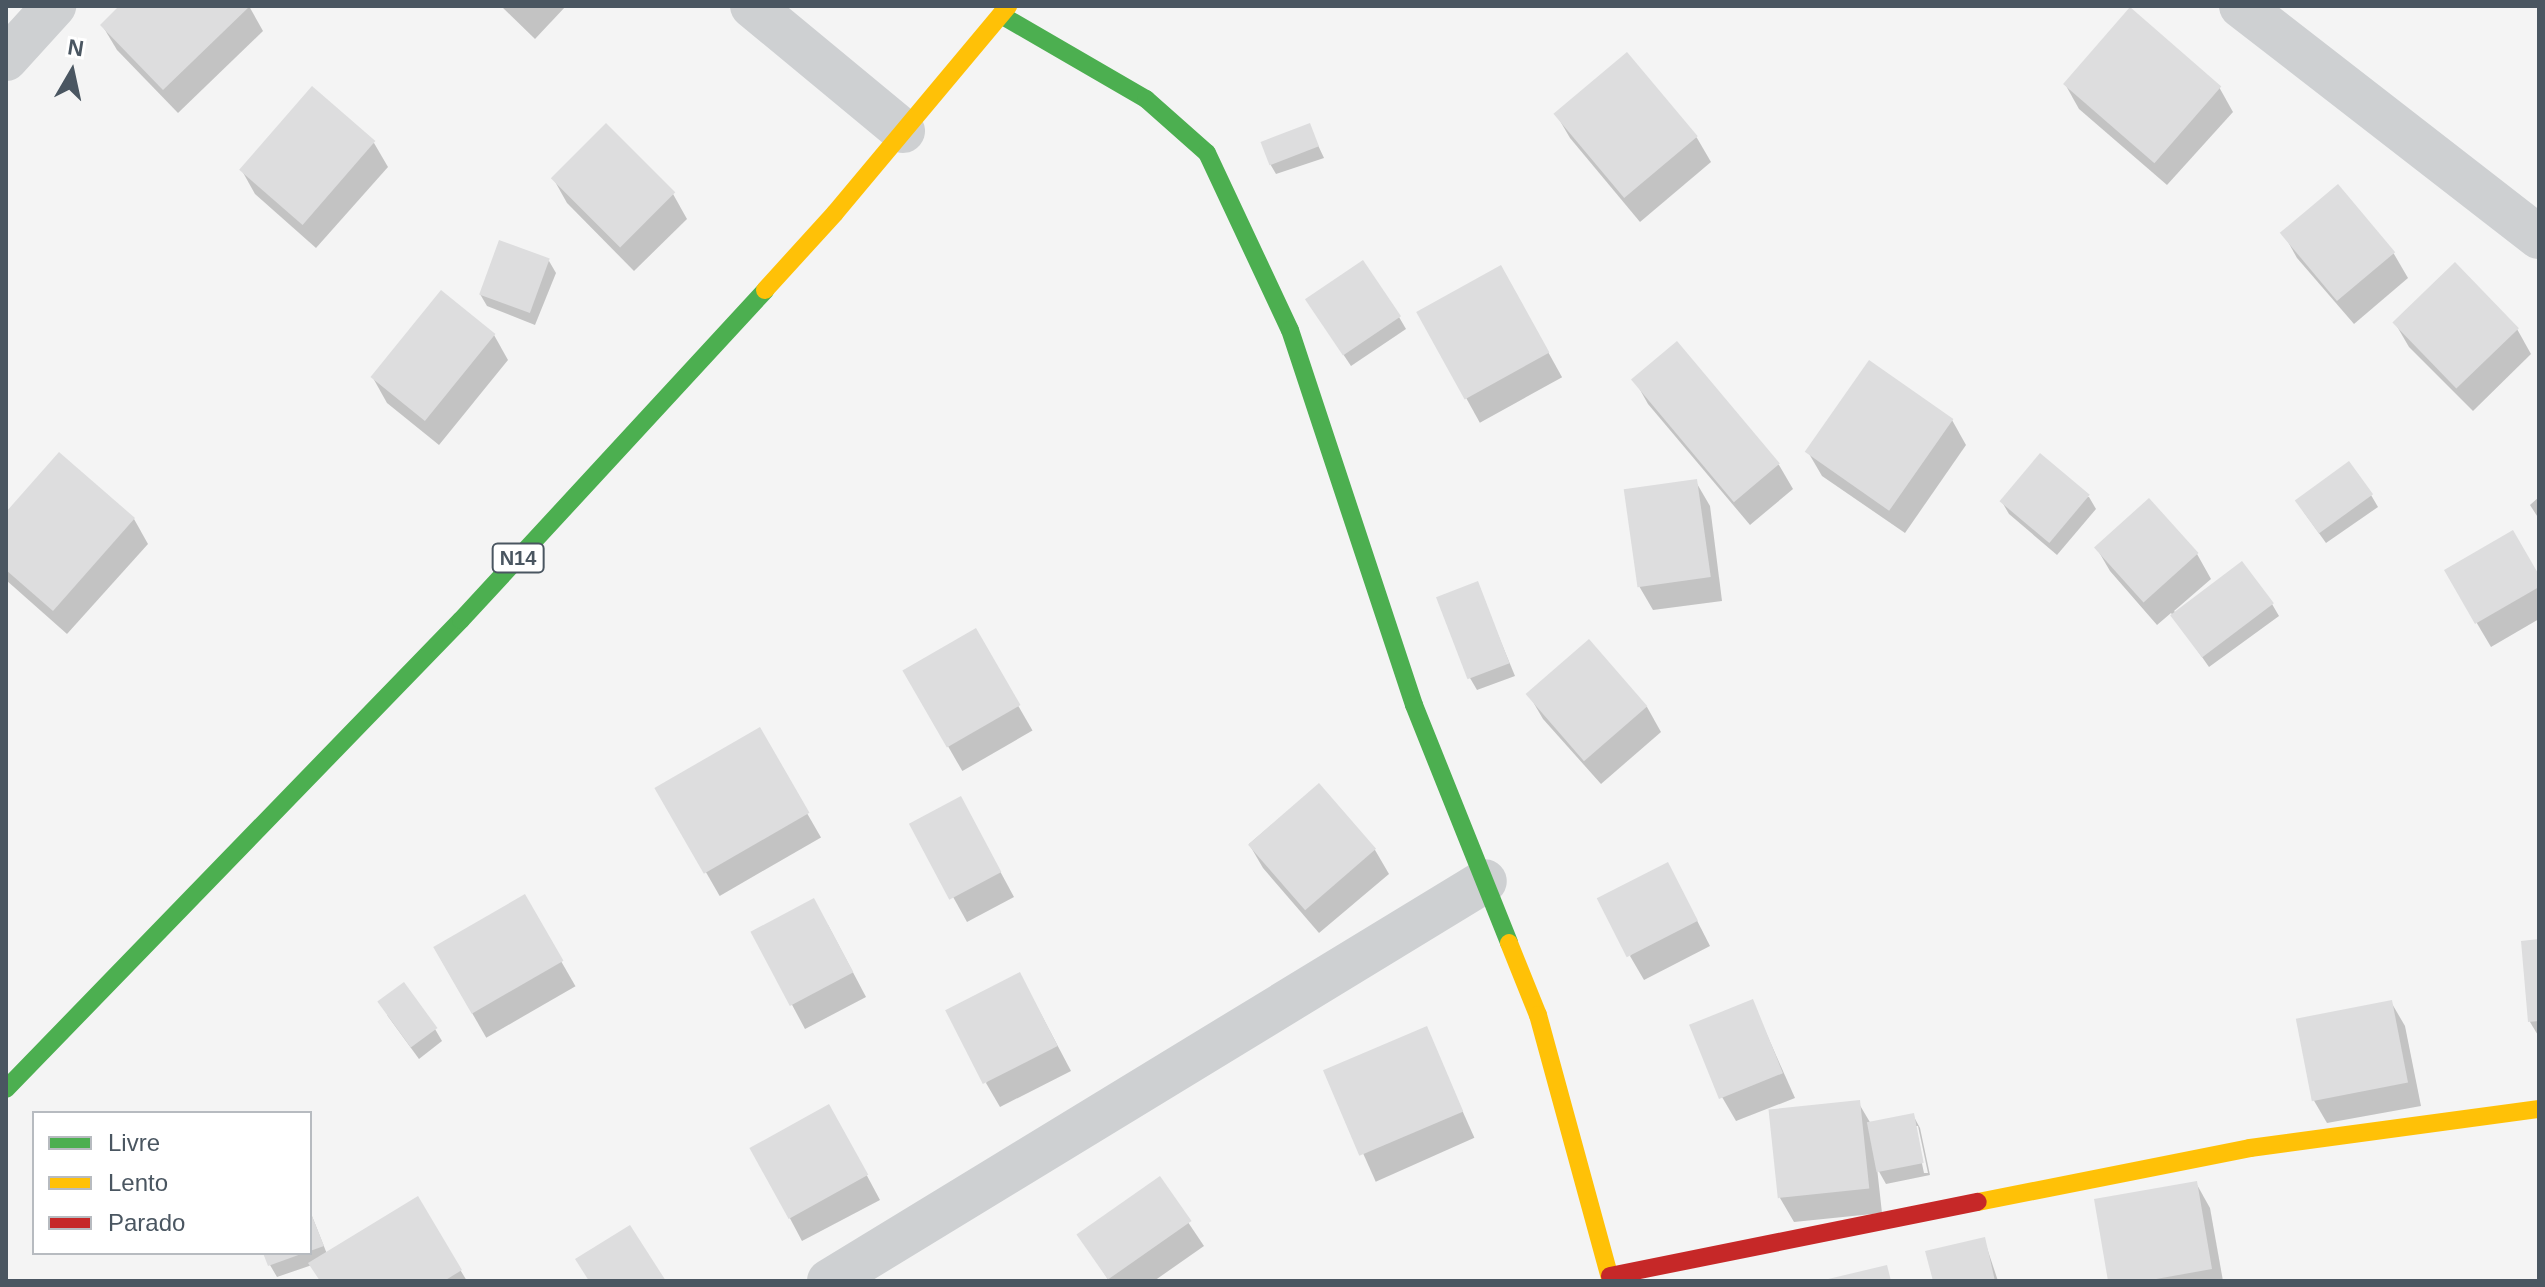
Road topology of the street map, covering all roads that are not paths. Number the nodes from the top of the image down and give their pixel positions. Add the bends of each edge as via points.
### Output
1 (54, 6) edge
2 (752, 6) edge
3 (2241, 6) edge
4 (1004, 10) edge
5 (6, 59) edge
6 (903, 131) junction
7 (2539, 237) edge
8 (1485, 881) junction
9 (6, 1089) edge
10 (2539, 1109) edge
11 (1610, 1279) edge
12 (829, 1281) edge

1 - 5 street
2 - 6 street
3 - 7 street
4 - 6 street, N14
4 - 8 street via 1146,99 1207,153 1290,330 1414,705
6 - 9 street, N14 via 835,213 461,620
8 - 11 street via 1538,1015
8 - 12 street
10 - 11 street via 2250,1148

